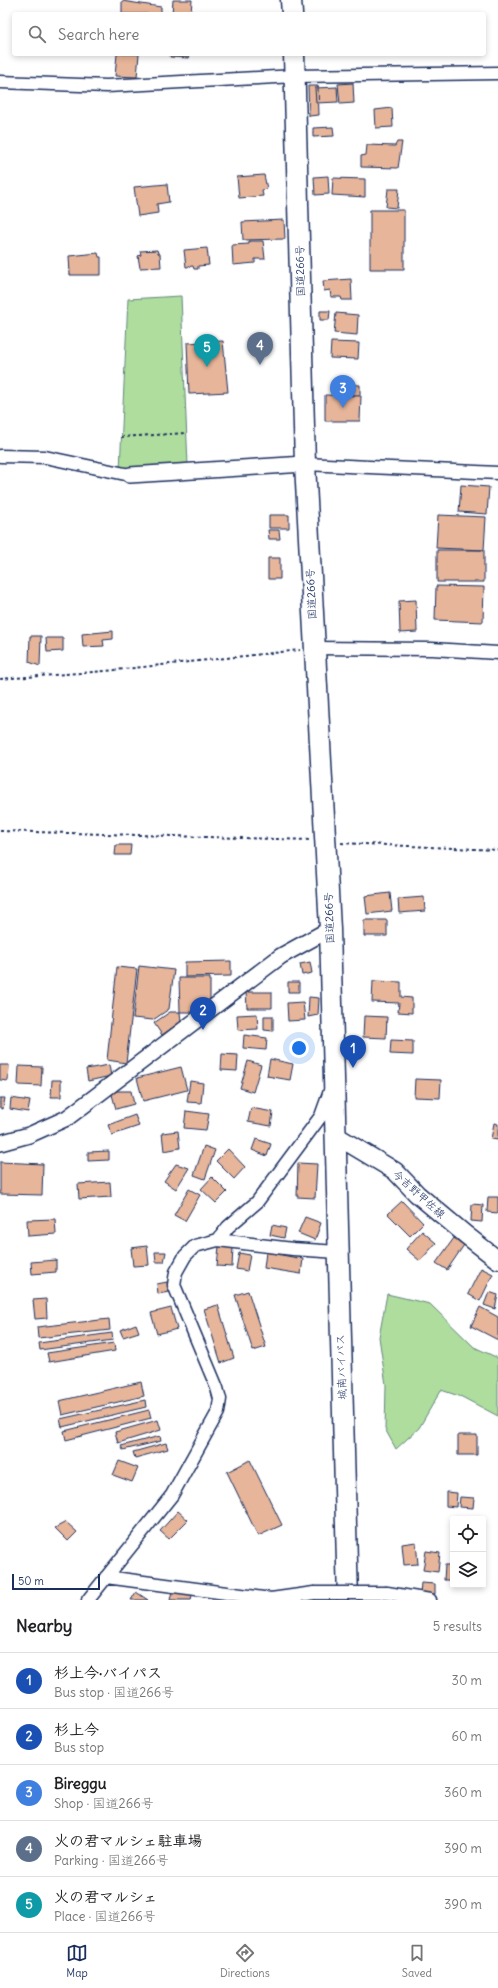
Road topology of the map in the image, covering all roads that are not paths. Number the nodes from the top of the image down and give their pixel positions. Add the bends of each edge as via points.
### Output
1 (291, 0) edge
2 (292, 12) edge
3 (294, 56) edge
4 (498, 73) edge
5 (295, 76) junction
6 (0, 82) edge
7 (0, 456) edge
8 (305, 464) junction
9 (498, 473) edge
10 (130, 475) joint
11 (314, 648) junction
12 (498, 653) edge
13 (330, 929) junction
14 (334, 1080) junction
15 (335, 1134) junction
16 (0, 1143) edge
17 (218, 1240) junction
18 (338, 1252) junction
19 (498, 1260) edge
20 (106, 1577) junction
21 (88, 1600) edge
22 (348, 1600) edge
23 (430, 1600) edge

1 - 2 highway
3 - 5 highway, 国道266号
4 - 5 street
5 - 6 street via 107,86
5 - 8 highway, 国道266号
7 - 10 street via 45,457
8 - 9 street
8 - 10 street
8 - 11 highway, 国道266号
11 - 12 street via 432,649
11 - 13 highway, 国道266号
13 - 14 highway, 国道266号
13 - 16 street via 281,956 67,1118 29,1135
14 - 15 highway, 国道266号
14 - 17 street via 320,1116 257,1202 228,1227
15 - 18 highway, 城南バイパス
15 - 19 main road, 今吉野甲佐線 via 395,1171 417,1194
17 - 18 street
17 - 20 street via 195,1246 185,1256 176,1272 174,1285 217,1388 220,1400 218,1412 172,1495
18 - 22 highway, 城南バイパス
20 - 21 street
20 - 23 street, bridge via 271,1599 314,1593 387,1593

